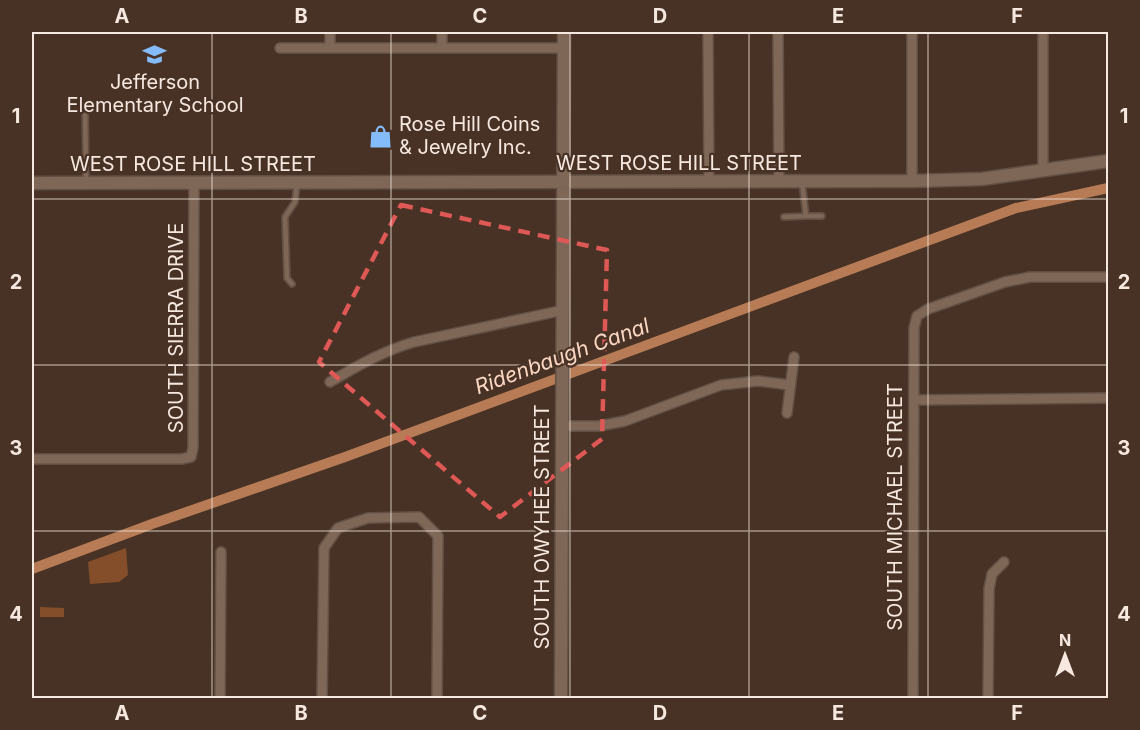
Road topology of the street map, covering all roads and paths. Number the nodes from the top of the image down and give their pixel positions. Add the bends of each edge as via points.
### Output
1 (330, 32) edge
2 (442, 32) edge
3 (564, 32) edge
4 (708, 32) edge
5 (778, 32) edge
6 (912, 32) edge
7 (1043, 32) edge
8 (280, 48) dead end
9 (330, 48) junction
10 (442, 48) junction
11 (564, 48) junction
12 (86, 104) dead end
13 (1108, 161) edge
14 (1043, 171) junction
15 (709, 182) junction
16 (779, 182) junction
17 (802, 182) junction
18 (912, 182) junction
19 (32, 183) edge
20 (86, 183) junction
21 (194, 183) junction
22 (297, 183) junction
23 (564, 184) junction
24 (806, 216) junction
25 (822, 216) dead end
26 (784, 217) dead end
27 (1108, 277) edge
28 (292, 284) dead end
29 (564, 310) junction
30 (794, 357) dead end
31 (330, 382) dead end
32 (790, 385) junction
33 (1108, 398) edge
34 (914, 399) junction
35 (787, 413) dead end
36 (562, 426) junction
37 (32, 459) edge
38 (221, 552) dead end
39 (1004, 562) dead end
40 (220, 699) edge
41 (322, 699) edge
42 (437, 699) edge
43 (561, 699) edge
44 (913, 699) edge
45 (988, 699) edge

1 - 9 street
2 - 10 street
3 - 11 street, SOUTH OWYHEE STREET
4 - 15 street
5 - 16 street
6 - 18 street
7 - 14 street
8 - 9 street
9 - 10 street
10 - 11 street
11 - 23 street, SOUTH OWYHEE STREET
12 - 20 lane
13 - 14 street, WEST ROSE HILL STREET
14 - 18 street, WEST ROSE HILL STREET
15 - 16 street, WEST ROSE HILL STREET
15 - 23 street, WEST ROSE HILL STREET
16 - 17 street, WEST ROSE HILL STREET
17 - 18 street, WEST ROSE HILL STREET
17 - 24 lane
19 - 20 street, WEST ROSE HILL STREET
20 - 21 street, WEST ROSE HILL STREET
21 - 22 street, WEST ROSE HILL STREET
21 - 37 street, SOUTH SIERRA DRIVE via 191,458
22 - 23 street, WEST ROSE HILL STREET
22 - 28 lane via 295,202 285,217 287,278
23 - 29 street, SOUTH OWYHEE STREET
24 - 25 lane
24 - 26 lane
27 - 34 street, SOUTH MICHAEL STREET via 1005,282 928,309 918,316 914,328
29 - 31 street via 390,348
29 - 36 street, SOUTH OWYHEE STREET
30 - 32 street
32 - 35 street
32 - 36 street via 758,381 721,385 625,421
33 - 34 street
34 - 44 street, SOUTH MICHAEL STREET
36 - 43 street, SOUTH OWYHEE STREET
38 - 40 street
39 - 45 street via 992,574 989,589
41 - 42 street via 324,548 338,528 368,518 419,517 438,536

